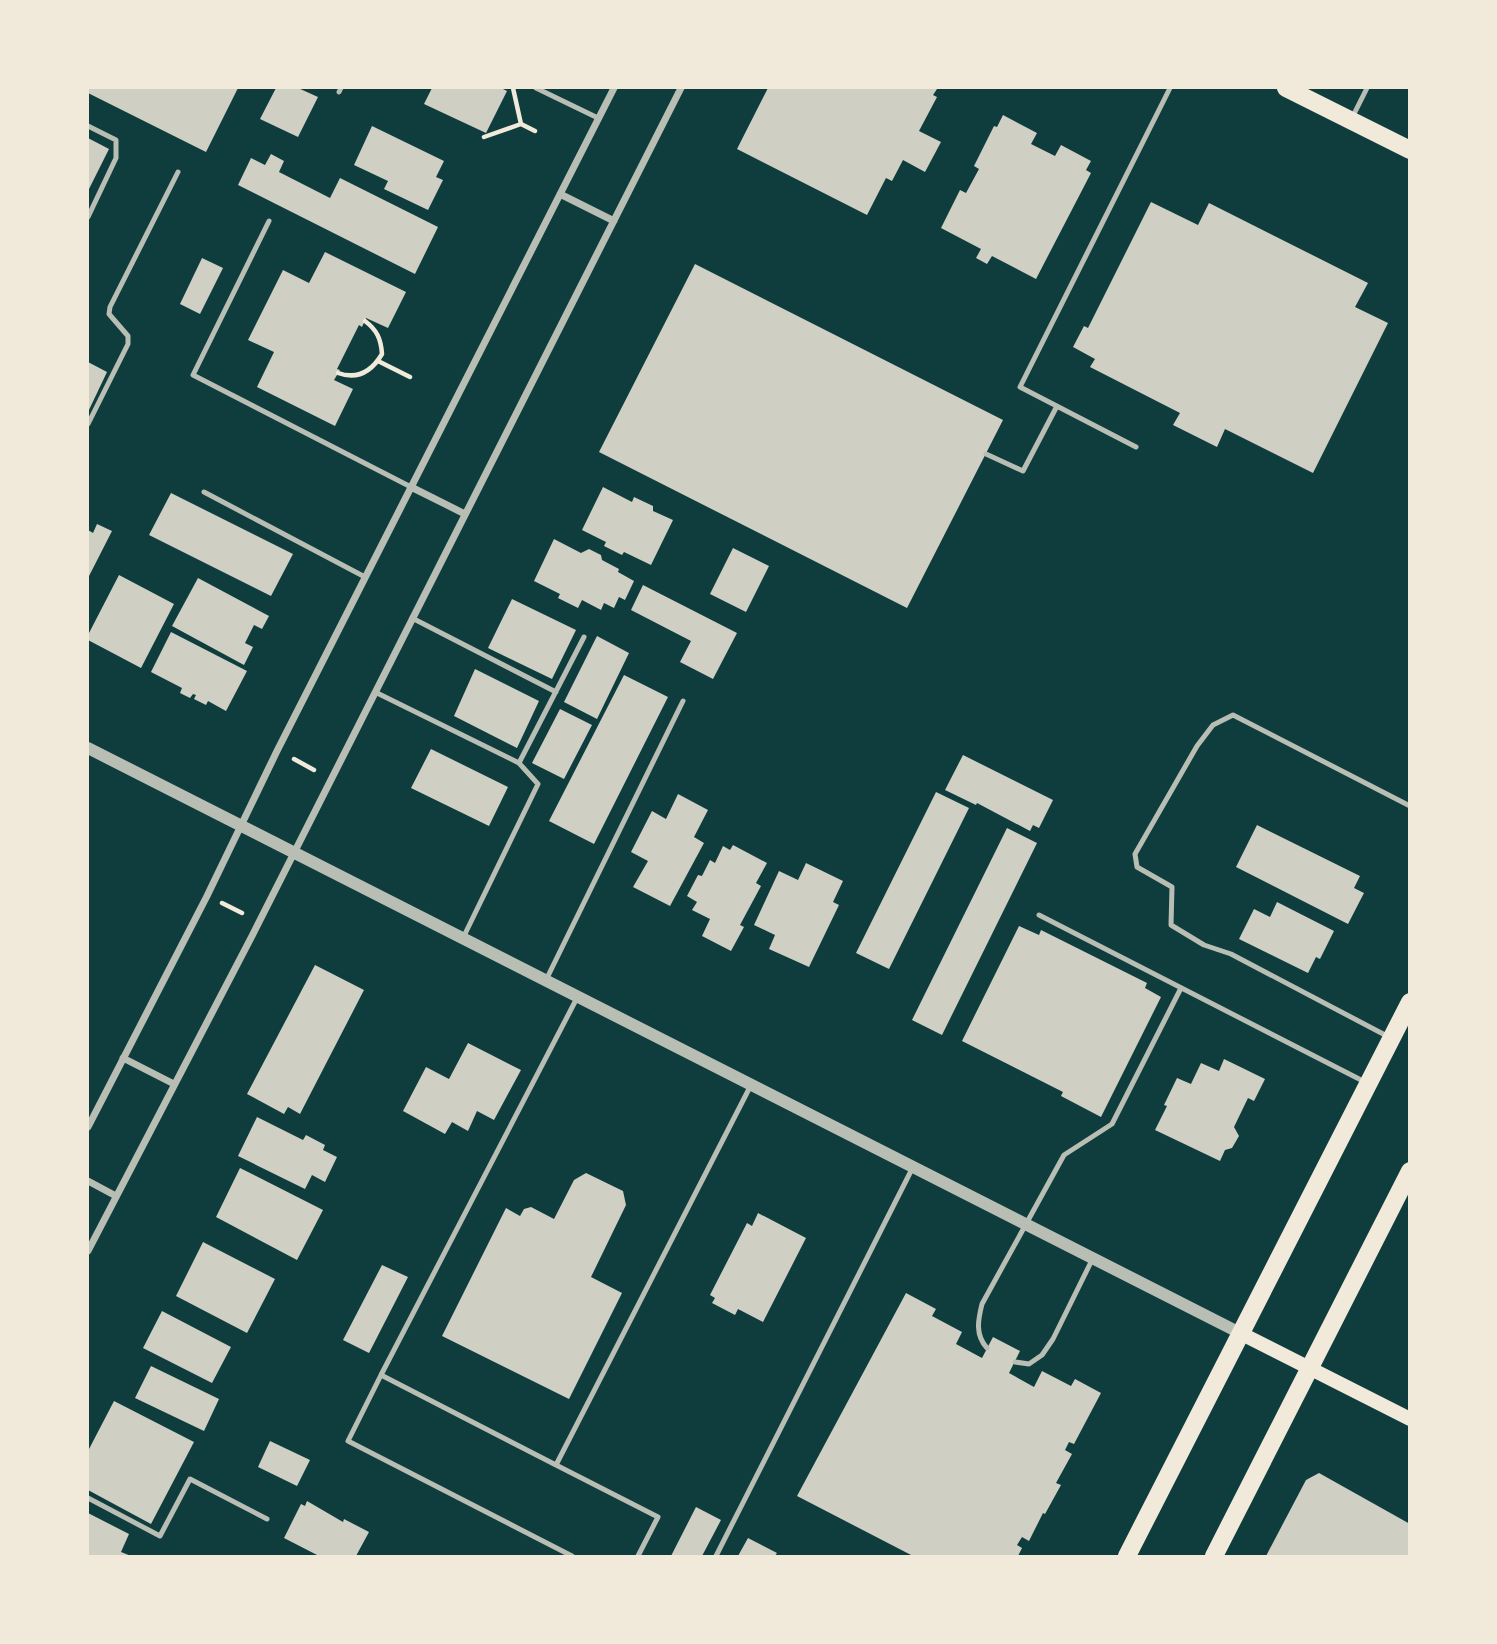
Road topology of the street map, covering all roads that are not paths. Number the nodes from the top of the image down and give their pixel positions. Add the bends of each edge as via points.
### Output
1 (536, 88) edge
2 (614, 88) edge
3 (681, 88) edge
4 (1170, 88) edge
5 (1286, 88) edge
6 (1367, 88) edge
7 (598, 118) junction
8 (1350, 120) junction
9 (88, 125) edge
10 (1409, 150) edge
11 (178, 172) dead end
12 (560, 194) junction
13 (88, 217) edge
14 (270, 221) dead end
15 (614, 221) junction
16 (1057, 405) junction
17 (88, 425) edge
18 (1136, 447) dead end
19 (986, 454) dead end
20 (411, 487) junction
21 (204, 492) dead end
22 (465, 514) junction
23 (365, 577) junction
24 (412, 618) junction
25 (584, 637) dead end
26 (375, 692) junction
27 (556, 692) junction
28 (683, 701) dead end
29 (88, 748) edge
30 (519, 763) junction
31 (1409, 806) edge
32 (241, 825) junction
33 (294, 853) junction
34 (1039, 915) dead end
35 (463, 938) junction
36 (546, 980) junction
37 (1181, 988) junction
38 (578, 996) junction
39 (1409, 1002) edge
40 (1391, 1038) junction
41 (123, 1058) junction
42 (1368, 1083) junction
43 (174, 1084) junction
44 (752, 1084) junction
45 (88, 1127) edge
46 (913, 1166) junction
47 (1409, 1171) edge
48 (88, 1181) edge
49 (116, 1196) junction
50 (1026, 1223) junction
51 (88, 1251) edge
52 (1093, 1258) junction
53 (1242, 1334) junction
54 (987, 1348) dead end
55 (1015, 1362) dead end
56 (1308, 1367) junction
57 (381, 1375) junction
58 (1409, 1419) edge
59 (556, 1465) junction
60 (88, 1498) edge
61 (267, 1519) dead end
62 (572, 1556) edge
63 (638, 1556) edge
64 (716, 1556) edge
65 (1127, 1556) edge
66 (1213, 1556) edge

1 - 7 lane
2 - 7 street
3 - 15 street
4 - 16 lane via 1020,387
5 - 8 main road
6 - 8 lane
7 - 12 street
8 - 10 main road
9 - 13 lane via 116,140 116,158
11 - 17 lane via 110,307 109,314 128,336 128,344
12 - 15 street
12 - 20 street
14 - 20 lane via 193,375
15 - 22 street
16 - 18 lane
16 - 19 lane via 1023,471
20 - 22 street
20 - 23 street
21 - 23 lane
22 - 24 street
23 - 32 street
24 - 26 street
24 - 27 lane
25 - 27 lane
26 - 30 lane
26 - 33 street
27 - 30 lane
28 - 36 lane
29 - 32 street
30 - 35 lane via 538,784
31 - 40 lane via 1233,715 1213,725 1197,746 1135,854 1138,867 1172,887 1171,925
32 - 33 street
32 - 41 street
33 - 35 street
33 - 43 street
34 - 37 lane
35 - 36 street
36 - 38 street
37 - 42 lane
37 - 50 lane via 1112,1124 1064,1154
38 - 44 street
38 - 57 lane
39 - 40 main road
40 - 42 main road
41 - 43 street
41 - 45 street
42 - 53 main road
43 - 49 street
44 - 46 street
44 - 59 lane
46 - 50 street
46 - 64 lane
47 - 56 main road
48 - 49 street
49 - 51 street
50 - 52 street
50 - 54 lane via 982,1304 977,1324
52 - 53 street
52 - 55 lane via 1042,1355 1028,1364
53 - 56 main road
53 - 65 main road
56 - 58 main road
56 - 66 main road
57 - 59 lane
57 - 62 lane via 348,1441
59 - 63 lane via 658,1517
60 - 61 lane via 160,1536 190,1479

